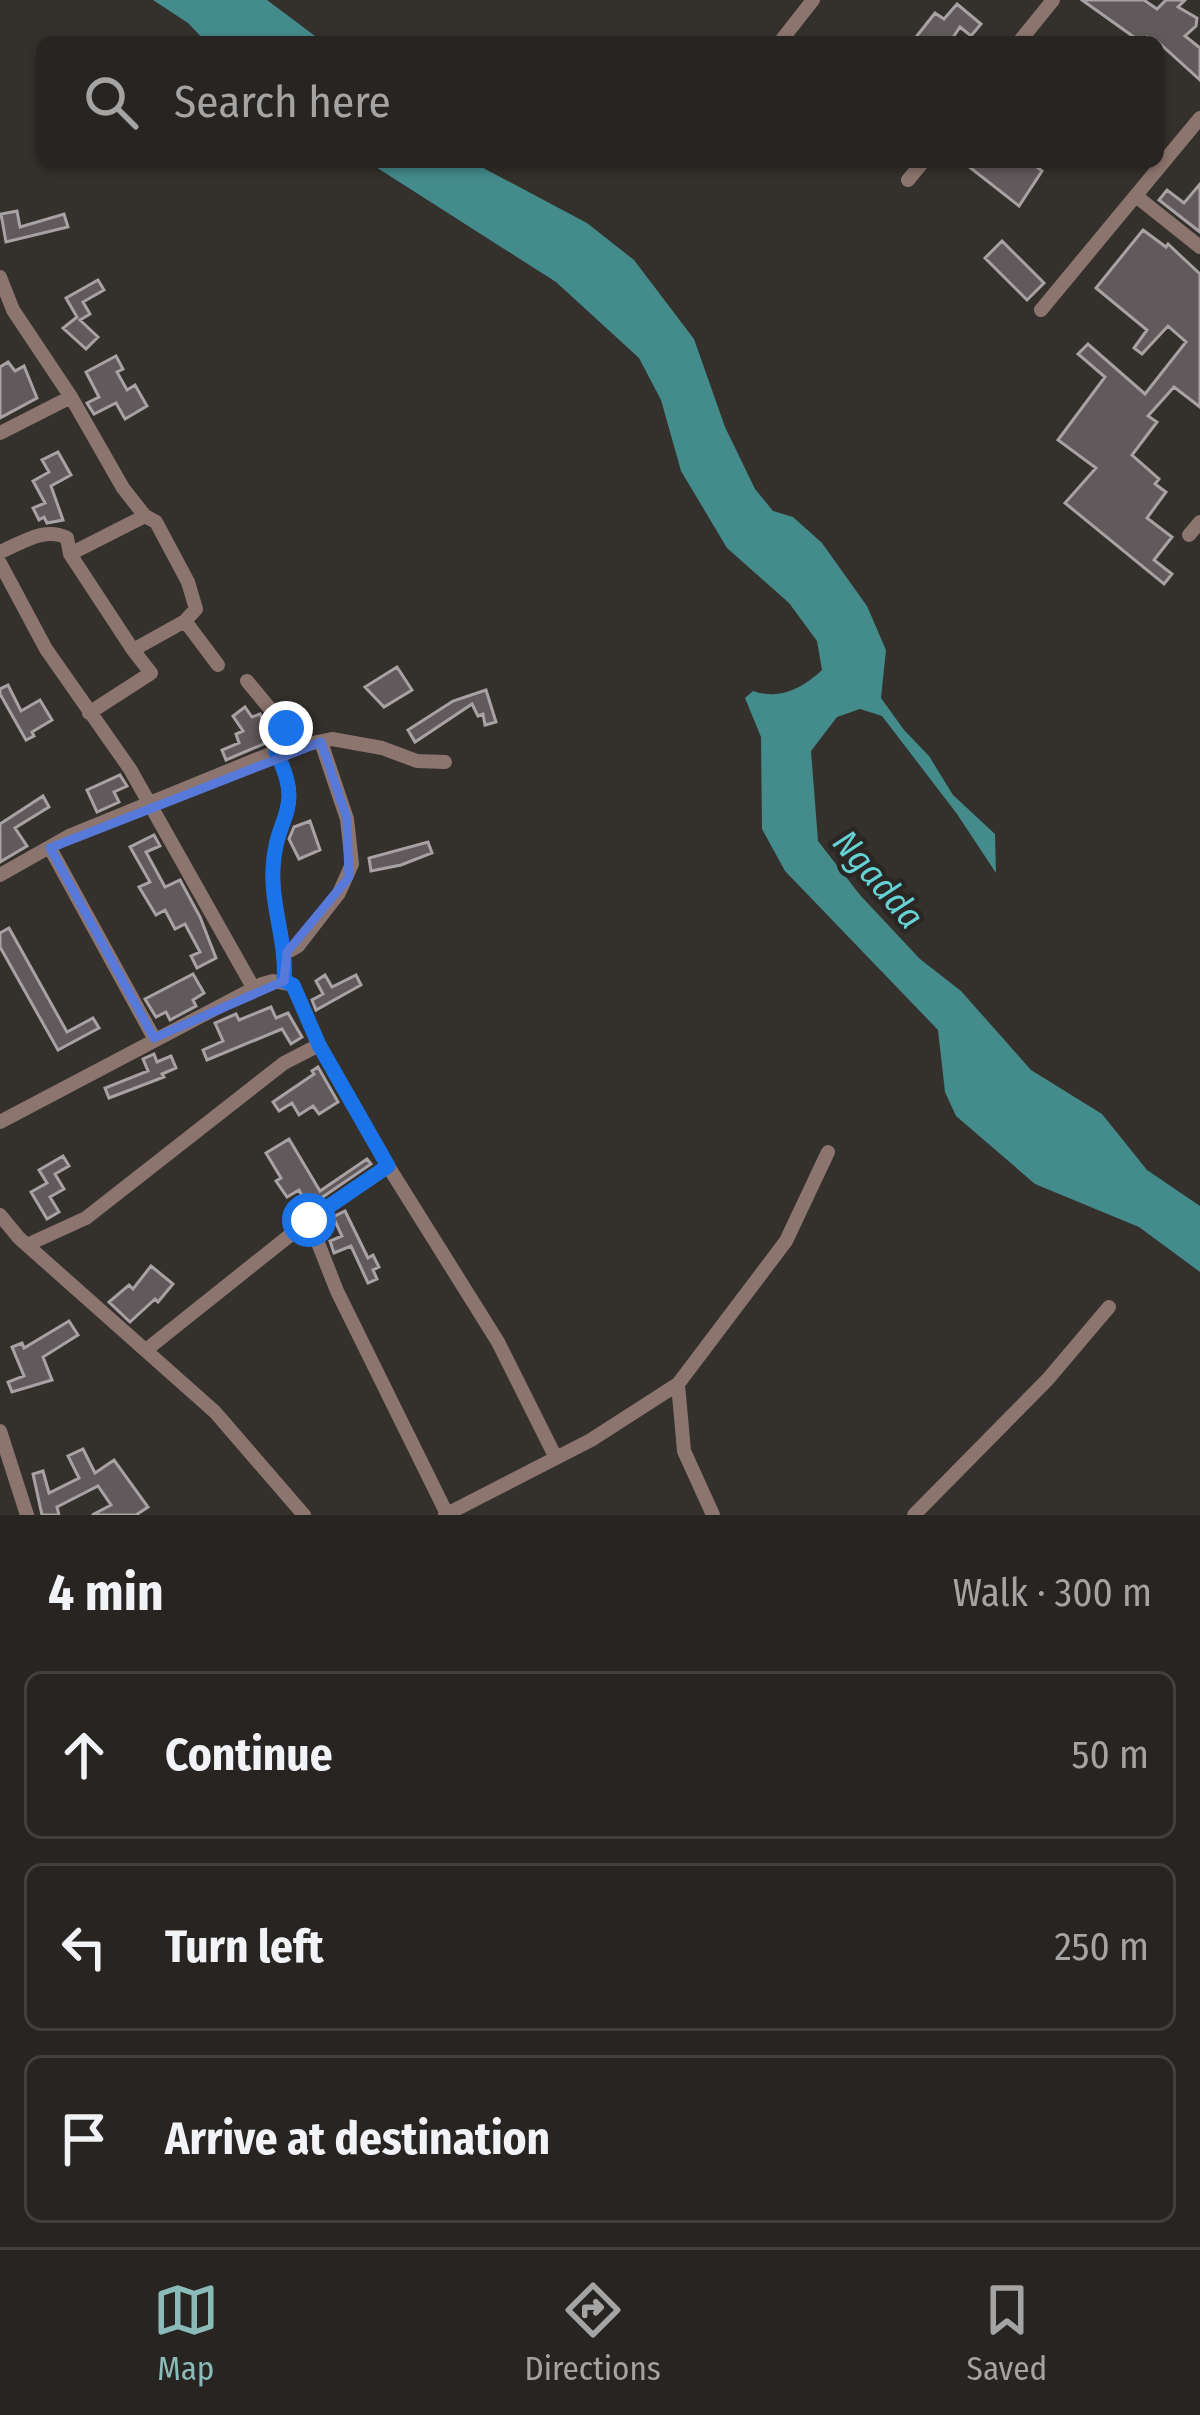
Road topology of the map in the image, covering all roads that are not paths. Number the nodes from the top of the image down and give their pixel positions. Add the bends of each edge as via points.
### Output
1 (813, 0) edge
2 (1053, 0) edge
3 (784, 36) edge
4 (1024, 36) edge
5 (1200, 118) edge
6 (1164, 162) edge
7 (917, 168) edge
8 (1159, 168) edge
9 (908, 180) dead end
10 (1136, 196) junction
11 (1200, 247) edge
12 (0, 277) edge
13 (1041, 310) dead end
14 (70, 397) junction
15 (0, 433) edge
16 (145, 516) junction
17 (1200, 522) edge
18 (1189, 536) dead end
19 (0, 552) edge
20 (70, 554) junction
21 (0, 562) edge
22 (185, 621) junction
23 (134, 650) junction
24 (218, 665) dead end
25 (248, 681) dead end
26 (89, 712) junction
27 (321, 742) junction
28 (296, 746) junction
29 (276, 752) junction
30 (445, 761) dead end
31 (148, 801) junction
32 (50, 848) junction
33 (0, 875) edge
34 (286, 952) junction
35 (284, 981) junction
36 (254, 989) junction
37 (154, 1038) junction
38 (319, 1045) junction
39 (0, 1122) edge
40 (828, 1152) dead end
41 (388, 1166) junction
42 (0, 1215) edge
43 (309, 1220) junction
44 (29, 1244) junction
45 (1109, 1307) dead end
46 (146, 1350) junction
47 (678, 1384) junction
48 (0, 1431) edge
49 (556, 1458) junction
50 (445, 1514) edge
51 (27, 1515) edge
52 (304, 1515) edge
53 (713, 1515) edge
54 (914, 1515) edge

1 - 3 street
2 - 4 street
5 - 6 street
7 - 9 street
8 - 10 street
10 - 11 street
10 - 13 street
12 - 14 street
14 - 15 street
14 - 16 street
16 - 20 street
16 - 22 street via 157,522 188,582 196,609
17 - 18 street
19 - 20 street via 44,533 67,538
20 - 23 street
21 - 26 street
22 - 23 street
22 - 24 street
23 - 26 street via 151,673
25 - 28 street
26 - 31 street
27 - 28 street
27 - 30 street
27 - 34 street via 347,819 352,864 339,893
28 - 29 street
29 - 31 street
29 - 34 street via 290,780 272,872
31 - 32 street
31 - 36 street
32 - 33 street
32 - 37 street
34 - 35 street
35 - 36 street
35 - 38 street
36 - 37 street
37 - 39 street
38 - 41 street
38 - 44 street via 284,1063 86,1218
40 - 47 street via 786,1241
41 - 43 street
41 - 49 street via 498,1342
42 - 44 street
43 - 46 street
43 - 50 street
44 - 46 street
45 - 54 street
46 - 52 street via 214,1412
47 - 49 street
47 - 53 street via 684,1450
48 - 51 street
49 - 50 street

